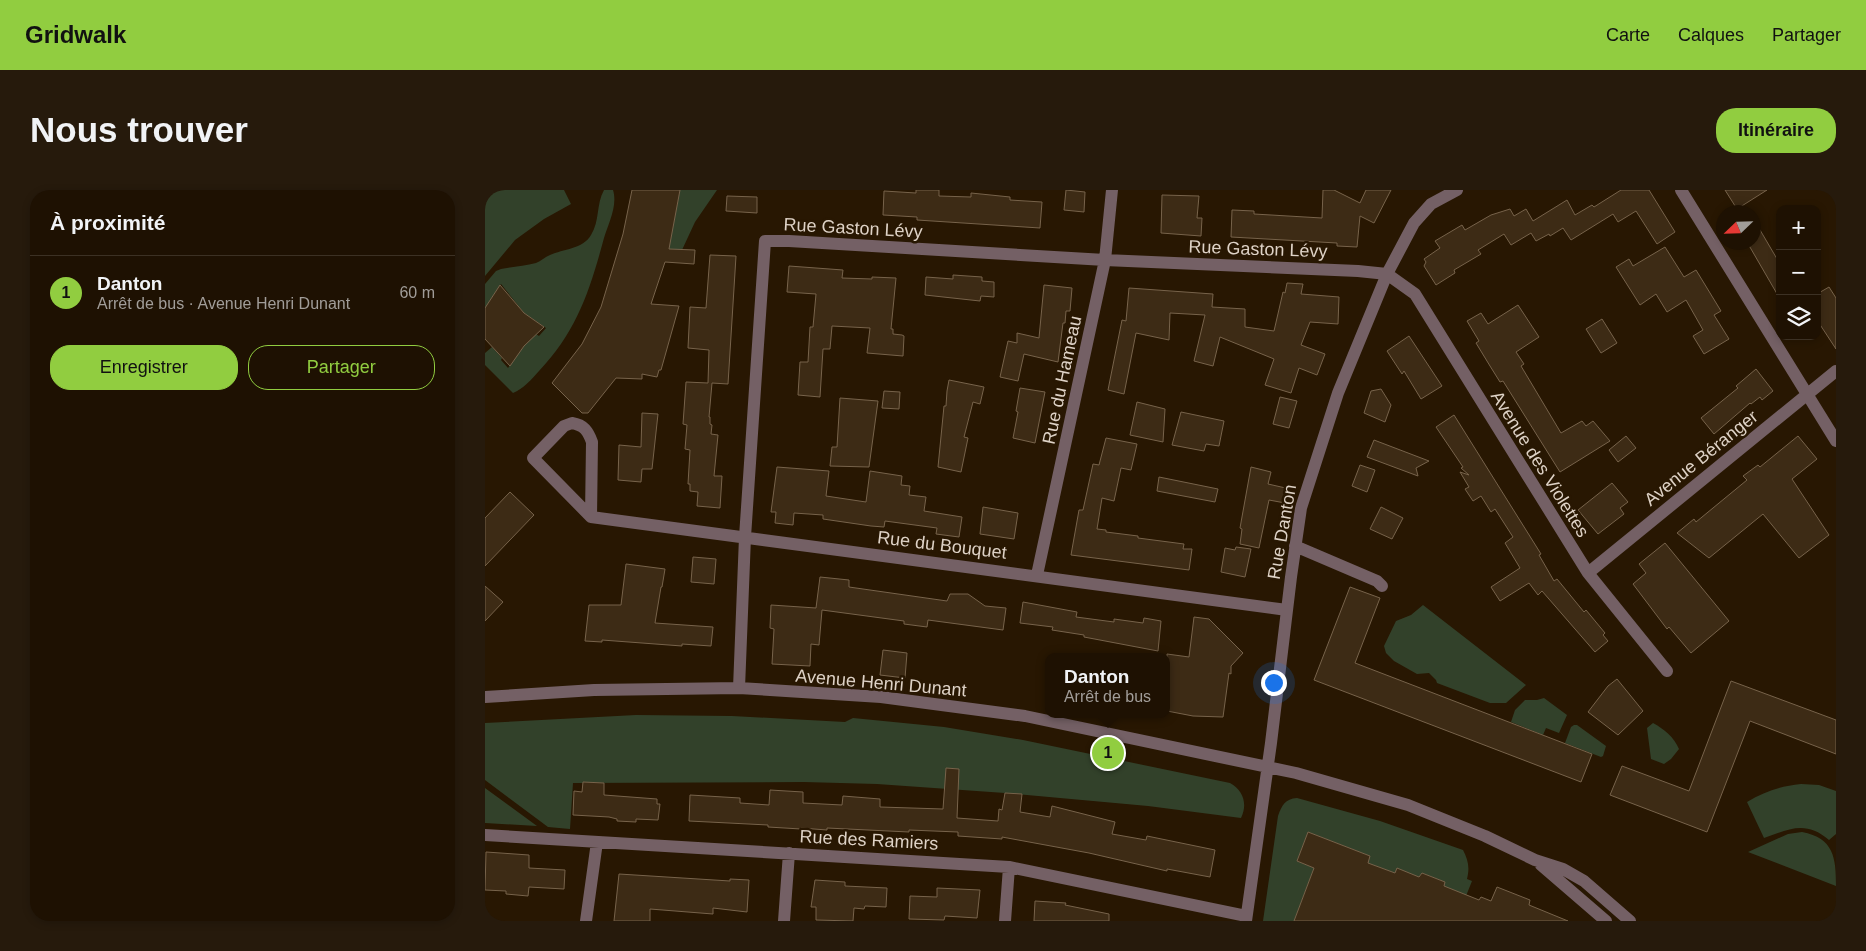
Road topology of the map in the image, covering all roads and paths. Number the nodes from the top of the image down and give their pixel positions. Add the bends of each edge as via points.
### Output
1 (1112, 190) edge
2 (1457, 190) edge
3 (1681, 190) edge
4 (1105, 260) junction
5 (1387, 274) junction
6 (1836, 371) edge
7 (1807, 395) junction
8 (1836, 441) edge
9 (591, 517) junction
10 (745, 537) junction
11 (1295, 546) junction
12 (1588, 573) junction
13 (1037, 575) junction
14 (1382, 586) dead end
15 (1287, 610) junction
16 (1667, 671) dead end
17 (739, 688) junction
18 (485, 697) edge
19 (1267, 768) junction
20 (485, 835) edge
21 (597, 842) junction
22 (789, 853) junction
23 (1535, 860) junction
24 (1009, 867) junction
25 (1246, 918) edge
26 (586, 921) edge
27 (784, 921) edge
28 (1005, 921) edge
29 (1606, 921) edge
30 (1630, 921) edge

1 - 4 street, Rue du Hameau
2 - 5 street, Rue Danton via 1431,204 1414,223
3 - 7 street
4 - 5 street, Rue Gaston Lévy
4 - 10 street, Rue Gaston Lévy via 765,242
4 - 13 street, Rue du Hameau
5 - 11 street, Rue Danton via 1338,393 1301,508
5 - 12 street, Avenue des Violettes via 1415,294
6 - 7 street, Avenue Béranger
7 - 8 street
7 - 12 street, Avenue Béranger
9 - 9 street via 593,442 581,425 572,423 564,426 533,458
9 - 10 street, Rue du Bouquet
10 - 13 street, Rue du Bouquet
10 - 17 street, Rue Gaston Lévy
11 - 14 street
11 - 15 street, Rue Danton
12 - 16 street, Avenue des Violettes
13 - 15 street, Rue du Bouquet
15 - 19 street, Rue Danton
17 - 18 street, Avenue Henri Dunant via 622,689
17 - 19 street, Avenue Henri Dunant via 881,697 1025,716
19 - 23 street, Avenue Henri Dunant via 1415,808
19 - 25 street, Rue Danton
20 - 21 street, Rue des Ramiers
21 - 22 street, Rue des Ramiers
21 - 26 street
22 - 24 street, Rue des Ramiers
22 - 27 street
23 - 29 street
23 - 30 street via 1563,869 1584,881
24 - 25 street, Rue des Ramiers
24 - 28 street

